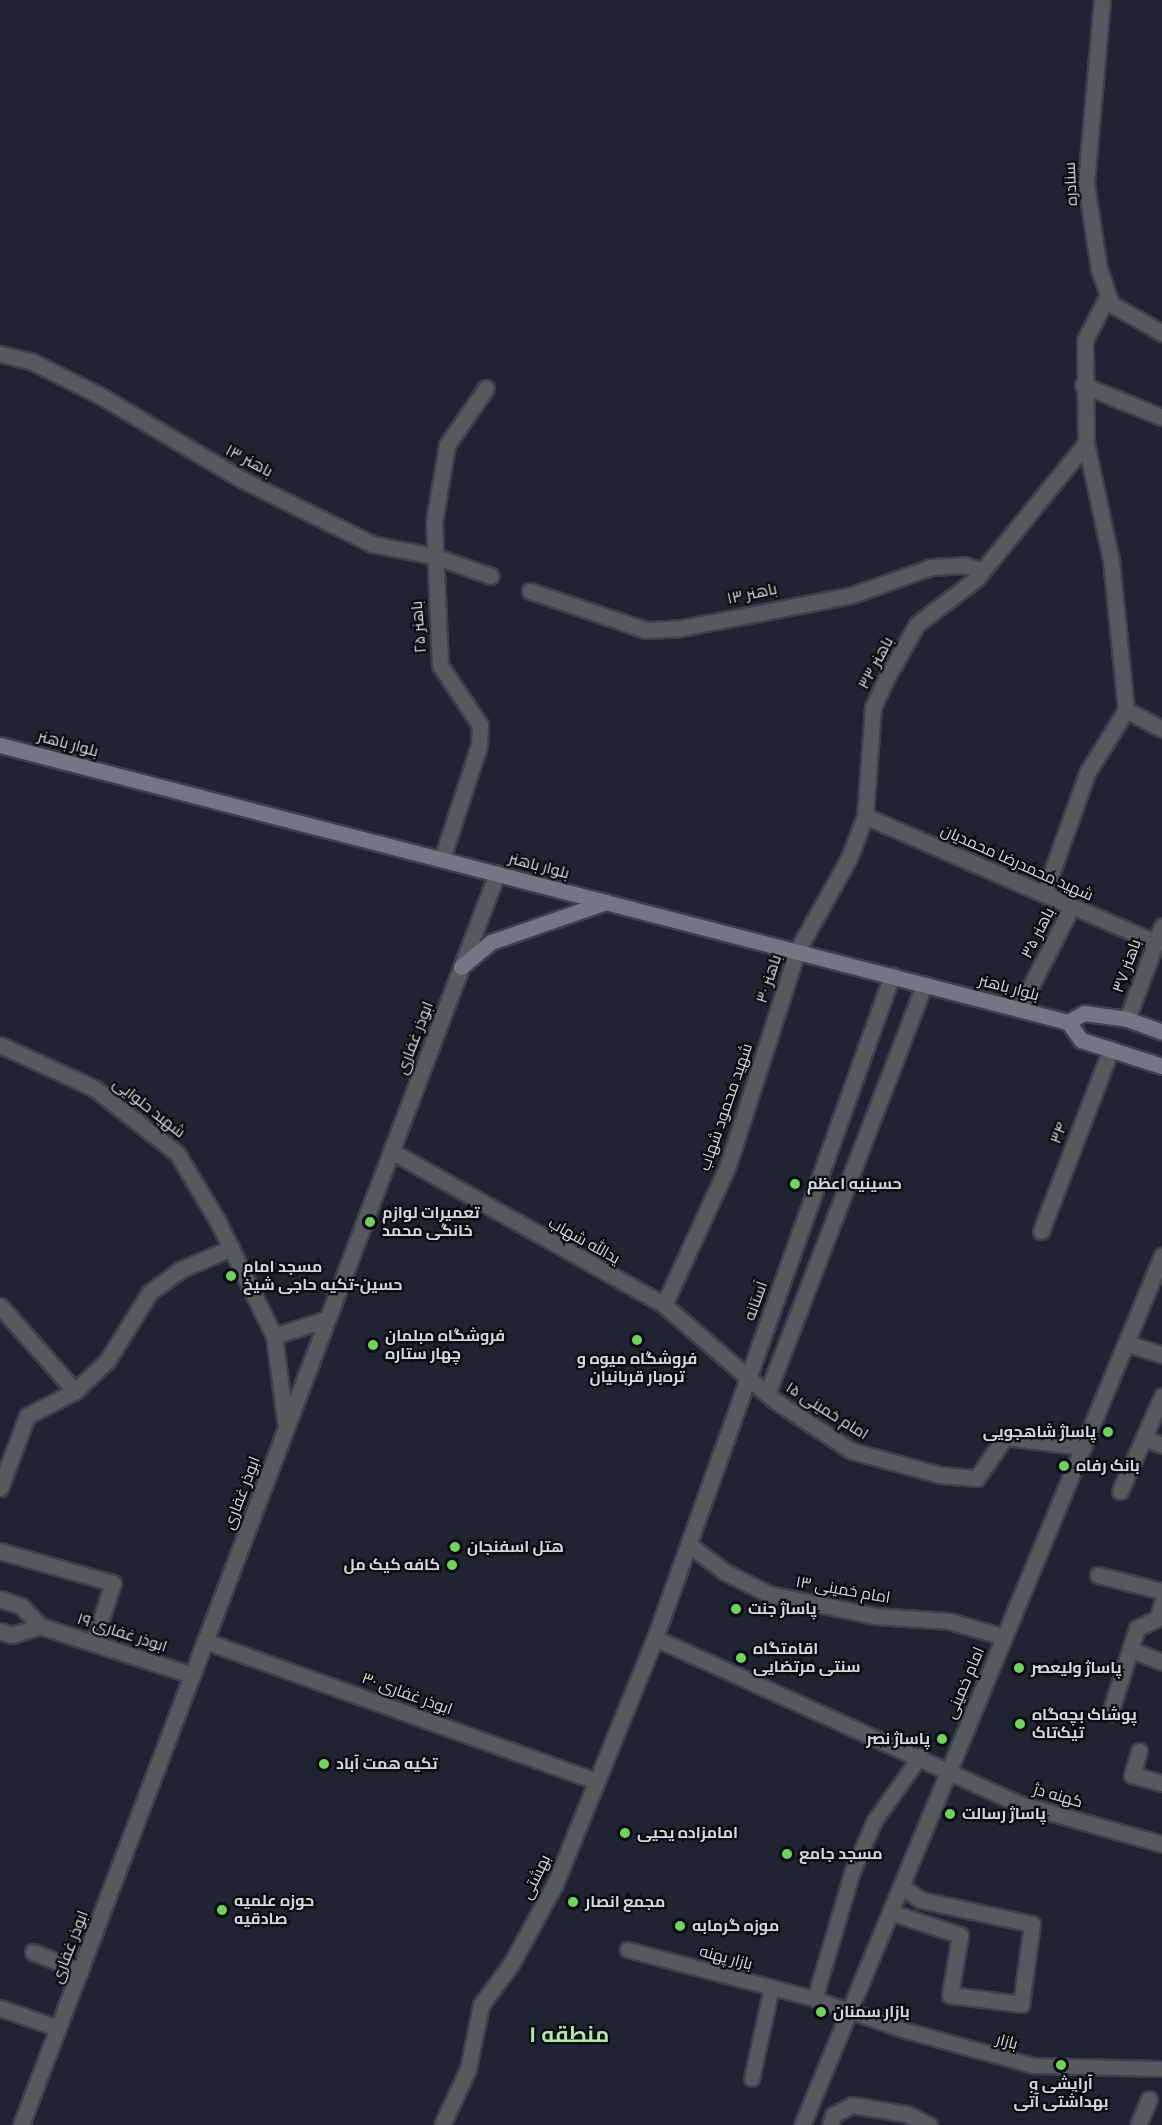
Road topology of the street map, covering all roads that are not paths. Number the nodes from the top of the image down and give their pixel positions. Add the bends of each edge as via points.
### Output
1 (1102, 0) edge
2 (1106, 298) junction
3 (1162, 333) edge
4 (0, 354) edge
5 (1083, 386) junction
6 (486, 388) dead end
7 (1162, 417) edge
8 (1086, 443) junction
9 (434, 556) junction
10 (982, 571) junction
11 (491, 576) dead end
12 (530, 591) dead end
13 (1126, 710) junction
14 (1162, 729) edge
15 (0, 745) edge
16 (865, 816) junction
17 (442, 859) junction
18 (497, 873) junction
19 (1044, 894) junction
20 (606, 902) junction
21 (1072, 906) junction
22 (1162, 926) edge
23 (1155, 942) junction
24 (797, 951) junction
25 (461, 967) junction
26 (892, 975) junction
27 (924, 984) junction
28 (1019, 1009) junction
29 (776, 1018) joint
30 (1127, 1019) junction
31 (1068, 1022) junction
32 (1162, 1032) edge
33 (0, 1045) edge
34 (1111, 1049) junction
35 (1162, 1066) edge
36 (391, 1151) junction
37 (1041, 1231) dead end
38 (231, 1248) junction
39 (1162, 1256) edge
40 (664, 1305) junction
41 (0, 1306) edge
42 (327, 1319) junction
43 (274, 1336) junction
44 (1126, 1343) junction
45 (1162, 1355) edge
46 (748, 1377) junction
47 (75, 1390) junction
48 (767, 1394) junction
49 (1162, 1396) edge
50 (286, 1427) junction
51 (1144, 1438) junction
52 (1162, 1444) edge
53 (1083, 1447) junction
54 (0, 1488) edge
55 (1120, 1491) dead end
56 (688, 1544) junction
57 (0, 1551) edge
58 (1098, 1575) dead end
59 (1162, 1591) edge
60 (0, 1599) edge
61 (1162, 1603) edge
62 (40, 1626) junction
63 (0, 1631) edge
64 (1004, 1637) junction
65 (655, 1638) junction
66 (205, 1641) junction
67 (93, 1643) junction
68 (1131, 1650) junction
69 (1162, 1662) edge
70 (192, 1675) junction
71 (1110, 1713) dead end
72 (1139, 1751) dead end
73 (921, 1755) junction
74 (950, 1768) junction
75 (597, 1781) junction
76 (1162, 1783) edge
77 (1162, 1844) edge
78 (901, 1886) junction
79 (890, 1912) junction
80 (628, 1950) dead end
81 (33, 1952) dead end
82 (80, 1971) junction
83 (772, 1988) junction
84 (815, 1999) junction
85 (0, 2008) edge
86 (849, 2009) junction
87 (58, 2028) junction
88 (1162, 2069) edge
89 (752, 2079) dead end
90 (1149, 2099) dead end
91 (21, 2125) edge
92 (442, 2125) edge
93 (801, 2125) edge
94 (830, 2125) edge
95 (929, 2125) edge
96 (1138, 2125) edge

1 - 2 street, سنادره via 1086,184
2 - 3 street via 1126,316
2 - 5 street via 1085,340
4 - 9 street, باهنر ۱۳ via 31,361 99,395 243,480 372,544
5 - 7 street
5 - 8 street
6 - 9 street, باهنر ۲۵ via 447,445
8 - 10 street, باهنر ۳۳
8 - 13 street via 1112,560
9 - 11 street, باهنر ۱۳
9 - 17 street, باهنر ۲۵ via 440,665 480,725 479,745
10 - 12 street, باهنر ۱۳ via 964,565 931,567 852,595 681,628 615,623
10 - 16 street, باهنر ۳۳ via 917,624 887,677 873,707
13 - 14 street
13 - 19 street via 1087,774
15 - 17 main road, بلوار باهنر
16 - 19 street, شهید محمدرضا محمدیان
16 - 24 street, باهنر ۳۳ via 849,858
17 - 18 main road, بلوار باهنر
18 - 20 main road, بلوار باهنر
18 - 25 street, ابوذر غفاری
19 - 21 street, شهید محمدرضا محمدیان
20 - 24 main road, بلوار باهنر
20 - 25 main road via 491,942
21 - 23 street, شهید محمدرضا محمدیان
21 - 28 street, باهنر ۳۵
22 - 23 street, باهنر ۳۷
23 - 30 street, باهنر ۳۷
24 - 26 main road, بلوار باهنر
24 - 29 street, باهنر ۳۰
25 - 36 street, ابوذر غفاری
26 - 27 main road, بلوار باهنر
26 - 46 street, آستانه
27 - 28 main road, بلوار باهنر
27 - 48 street
28 - 31 main road, بلوار باهنر
29 - 40 street, شهید محمود شهاب via 728,1165
30 - 31 main road via 1083,1013
30 - 32 main road
31 - 34 main road via 1081,1040
33 - 38 street, شهید حلوایی via 94,1088 158,1134 177,1153
34 - 35 main road
34 - 37 street, ۳۴
36 - 40 street, یدالله شهاب
36 - 42 street, ابوذر غفاری
38 - 43 street, شهید حلوایی
38 - 47 street via 180,1270 150,1292 107,1361
39 - 44 street, امام خمینی
40 - 46 street, یدالله شهاب
41 - 47 street
42 - 43 street
42 - 50 street, ابوذر غفاری
43 - 50 street, شهید حلوایی
44 - 45 street
44 - 53 street, امام خمینی
46 - 48 street, امام خمینی ۱۵
46 - 56 street, آستانه
47 - 54 street via 27,1416
48 - 53 street, امام خمینی ۱۵ via 852,1451 941,1476 977,1478 1005,1437
49 - 51 street
50 - 66 street, ابوذر غفاری
51 - 52 street
51 - 55 street
53 - 64 street, امام خمینی
56 - 64 street, امام خمینی ۱۳ via 725,1572 769,1594 865,1615 949,1621
56 - 65 street, آستانه
57 - 67 street via 113,1583
58 - 59 street
60 - 62 street via 21,1606
61 - 68 street via 1158,1617 1137,1628
62 - 63 street via 12,1635
62 - 67 street, ابوذر غفاری ۱۹
64 - 74 street, امام خمینی
65 - 73 street, کهنه دژ
65 - 75 street, بهشتی
66 - 70 street, ابوذر غفاری
66 - 75 street, ابوذر غفاری ۳۰
67 - 70 street, ابوذر غفاری ۱۹
68 - 69 street
68 - 71 street
70 - 82 street, ابوذر غفاری
72 - 76 street via 1132,1775
73 - 74 street, کهنه دژ
73 - 84 street via 875,1821 857,1861
74 - 77 street, کهنه دژ via 1020,1804
74 - 78 street, امام خمینی
75 - 92 street, بهشتی via 555,1884 511,1964 481,2005 468,2069
78 - 79 street, امام خمینی
78 - 79 street via 921,1900 1032,1924 1021,2004 950,1995 960,1935
79 - 86 street, امام خمینی
80 - 83 street, بازار پهنه
81 - 82 street
82 - 87 street, ابوذر غفاری
83 - 84 street, بازار پهنه
83 - 89 street
84 - 86 street, بازار
85 - 87 street
86 - 88 street, بازار via 903,2030 1034,2066
86 - 93 street, امام خمینی
87 - 91 street, ابوذر غفاری
90 - 96 street
94 - 95 street via 832,2115 852,2105 907,2114

